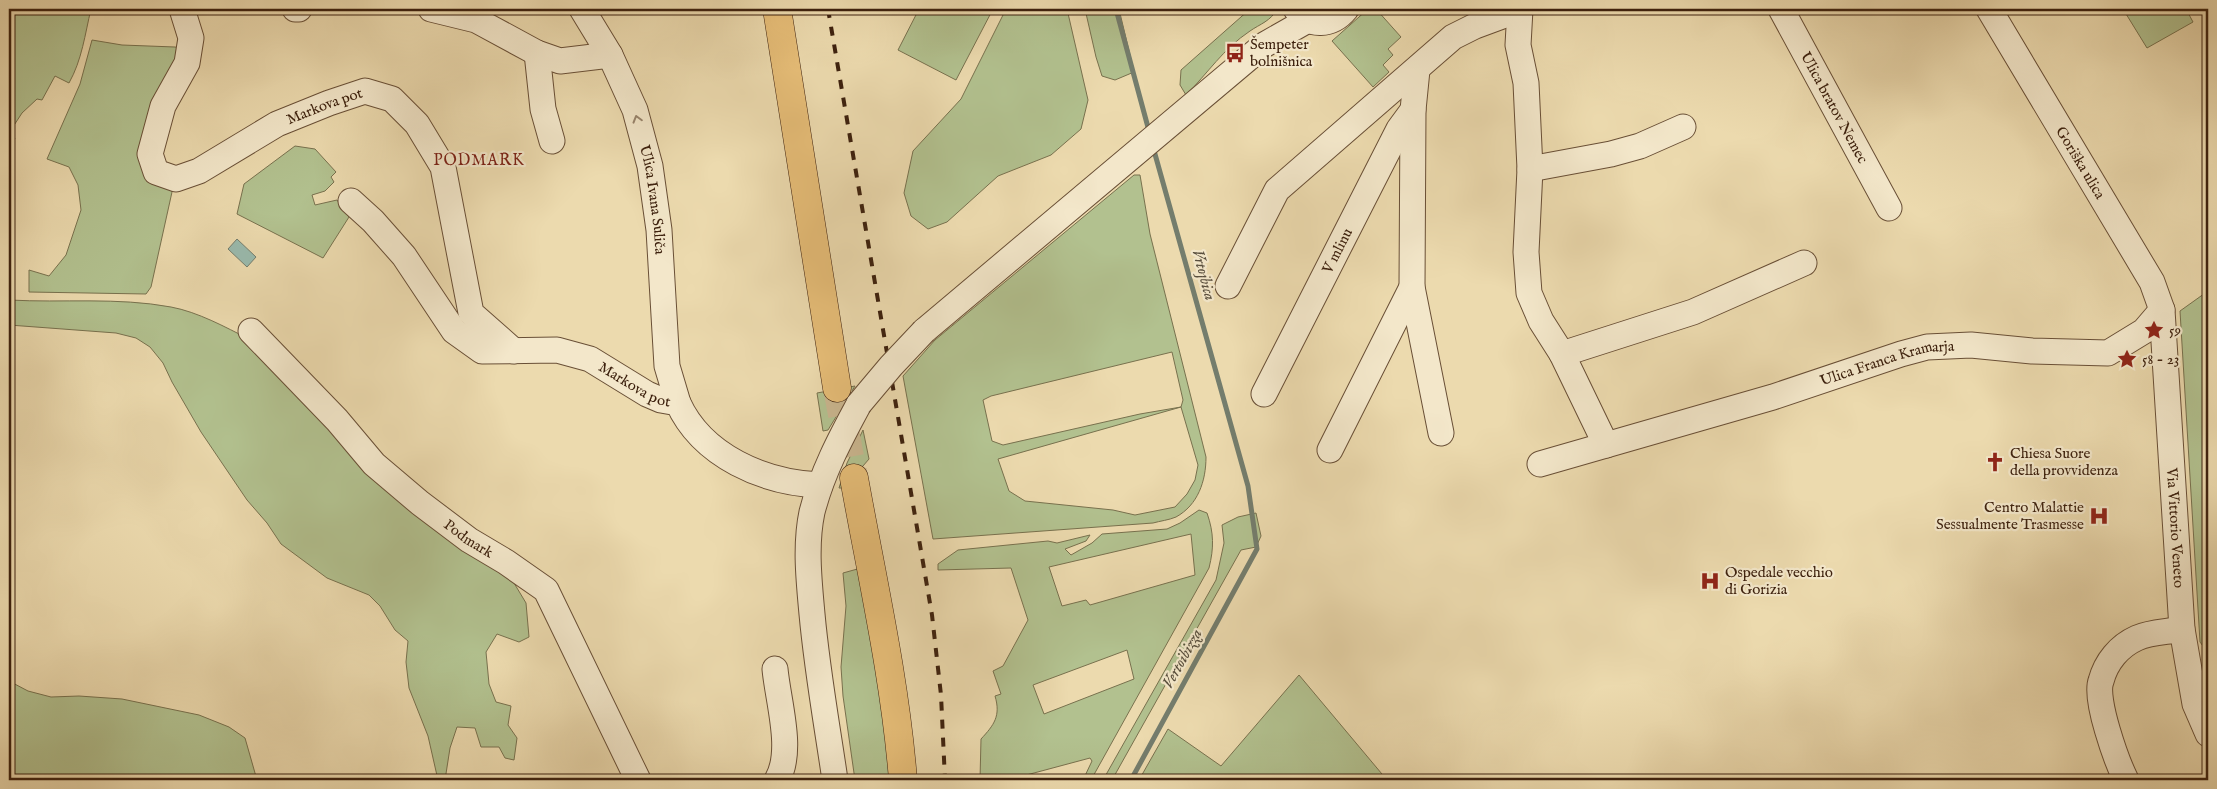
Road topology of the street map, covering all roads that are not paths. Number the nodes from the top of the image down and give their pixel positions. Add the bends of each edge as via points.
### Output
1 (182, 9) edge
2 (295, 9) edge
3 (299, 9) edge
4 (431, 9) edge
5 (582, 9) edge
6 (777, 9) edge
7 (1346, 9) edge
8 (1520, 9) edge
9 (1781, 9) edge
10 (1989, 9) edge
11 (1297, 13) edge
12 (472, 15) edge
13 (537, 53) junction
14 (610, 55) junction
15 (1417, 70) junction
16 (1413, 110) junction
17 (1683, 127) dead end
18 (552, 141) dead end
19 (1530, 169) junction
20 (351, 201) dead end
21 (1889, 208) dead end
22 (1804, 263) dead end
23 (1228, 286) dead end
24 (1412, 287) junction
25 (2162, 315) junction
26 (251, 331) dead end
27 (514, 351) junction
28 (1562, 354) junction
29 (837, 388) tunnel mouth
30 (1264, 394) dead end
31 (678, 403) junction
32 (1441, 433) dead end
33 (1606, 444) junction
34 (1330, 450) dead end
35 (1540, 464) dead end
36 (854, 478) tunnel mouth
37 (820, 485) junction
38 (2182, 629) junction
39 (775, 669) dead end
40 (2201, 701) edge
41 (2208, 734) edge
42 (638, 780) edge
43 (777, 780) edge
44 (835, 780) edge
45 (904, 780) edge
46 (2126, 780) edge

1 - 27 street, Markova pot via 191,38 186,63 163,106 150,154 156,172 176,179 199,171 277,124 366,91 392,99 417,124 443,167 471,313
2 - 3 street
4 - 12 street
5 - 14 street, Ulica Ivana Suliča
6 - 29 main road
7 - 11 street via 1325,23
8 - 15 street via 1453,37
8 - 19 street via 1518,45 1526,83
9 - 21 street, Ulica bratov Nemec
10 - 25 street, Goriška ulica via 2152,282
11 - 37 street, bridge via 1264,45 924,331 860,404 836,446
12 - 13 street
13 - 14 street via 560,61
13 - 18 street via 543,109
31 -> 14 street, Ulica Ivana Suliča via 667,366 656,200 650,166 635,110
15 - 16 street, V mlinu
15 - 23 street via 1277,190
16 - 24 street, V mlinu
16 - 30 street, V mlinu via 1399,130
17 - 19 street via 1630,149
19 - 28 street via 1526,252 1529,293 1541,321
20 - 27 street, Markova pot via 374,221 404,256 454,331 482,351
22 - 28 street via 1693,312
24 - 32 street, V mlinu
24 - 34 street, V mlinu
25 - 33 street, Ulica Franca Kramarja via 2144,331 2108,352 2032,351 1971,345 1927,347 1773,397
25 - 38 street, Via Vittorio Veneto
26 - 42 street, Podmark via 337,420 374,464 469,540 546,590
27 - 31 street, Markova pot via 557,350 590,359 647,394
28 - 33 street
31 - 37 street, Markova pot via 685,420 729,459 761,474 800,484
33 - 35 street, Ulica Franca Kramarja
36 - 45 main road via 887,656
37 - 44 street via 811,525 809,585
38 - 40 street, Via Vittorio Veneto
38 - 46 street via 2137,638 2115,653 2100,682 2104,720
39 - 43 street via 786,752
40 - 41 street, Via Vittorio Veneto

